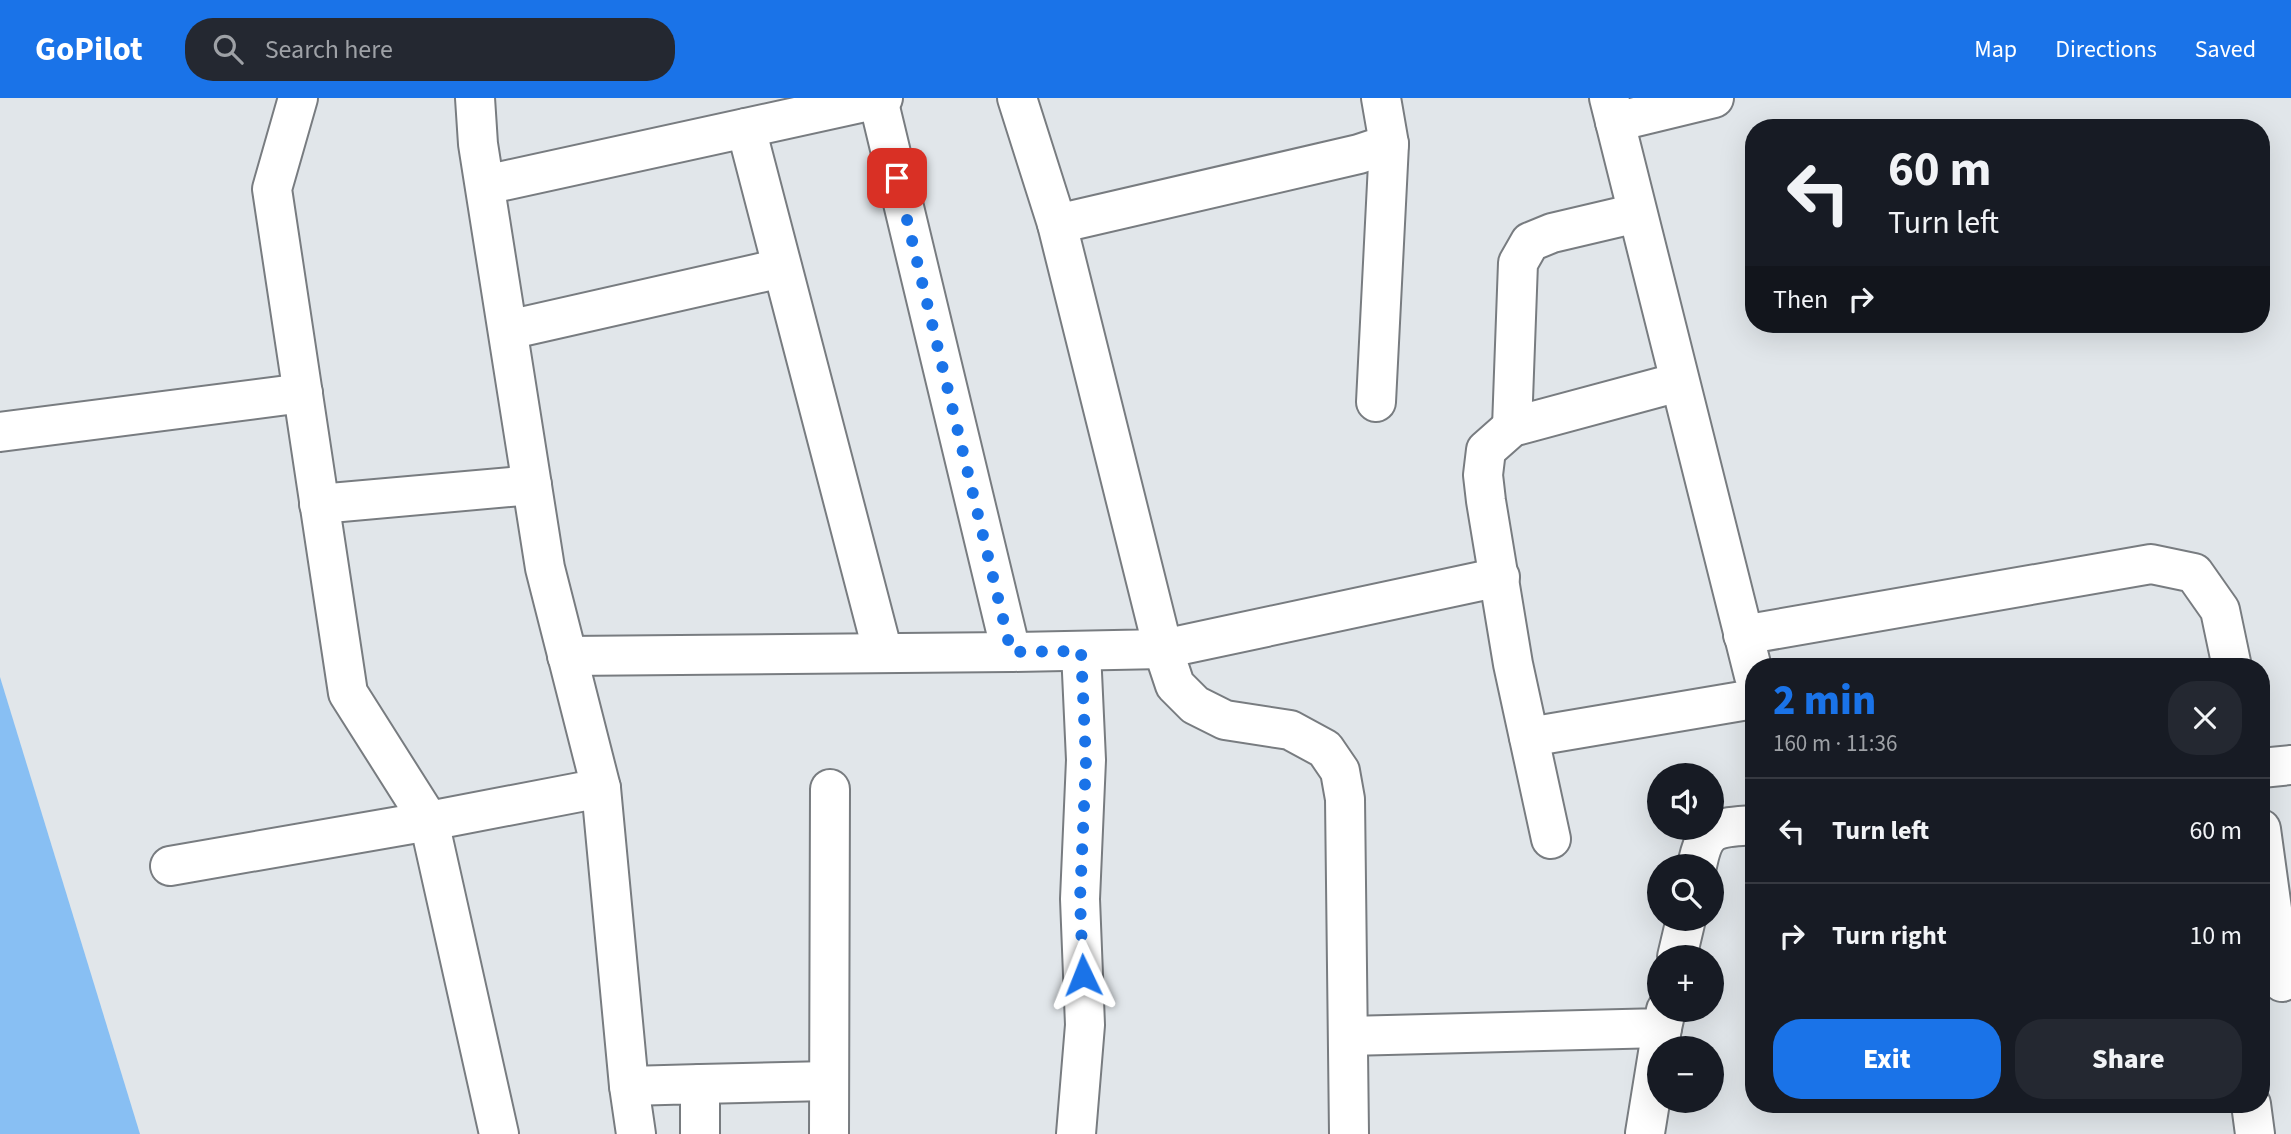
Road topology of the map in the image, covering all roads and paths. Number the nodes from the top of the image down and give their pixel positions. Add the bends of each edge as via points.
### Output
1 (298, 98) edge
2 (475, 98) edge
3 (881, 98) edge
4 (1017, 98) edge
5 (1381, 98) edge
6 (1714, 98) edge
7 (1612, 110) edge
8 (746, 128) junction
9 (1389, 144) junction
10 (485, 185) junction
11 (1637, 213) junction
12 (1057, 224) junction
13 (782, 268) junction
14 (508, 330) junction
15 (1679, 382) junction
16 (303, 393) junction
17 (1376, 402) dead end
18 (1512, 427) junction
19 (0, 432) edge
20 (532, 485) junction
21 (320, 504) junction
22 (1500, 577) junction
23 (1743, 635) junction
24 (1163, 649) junction
25 (1081, 651) junction
26 (1011, 652) junction
27 (883, 653) junction
28 (567, 656) junction
29 (1749, 658) edge
30 (2230, 658) edge
31 (1745, 701) edge
32 (1529, 737) junction
33 (2291, 765) edge
34 (2270, 767) edge
35 (601, 788) junction
36 (830, 789) dead end
37 (429, 821) junction
38 (1745, 826) edge
39 (1551, 839) dead end
40 (1700, 854) edge
41 (170, 866) dead end
42 (2270, 911) edge
43 (2278, 983) edge
44 (1647, 1020) edge
45 (1664, 1022) edge
46 (1348, 1035) junction
47 (829, 1081) junction
48 (700, 1084) junction
49 (629, 1086) junction
50 (2252, 1113) edge
51 (1645, 1133) edge
52 (499, 1134) edge
53 (636, 1134) edge
54 (700, 1134) edge
55 (829, 1134) edge
56 (1076, 1134) edge
57 (1349, 1134) edge
58 (2255, 1134) edge

1 - 16 street via 272,189
2 - 10 street
3 - 8 street
3 - 26 street
4 - 12 street
5 - 9 street
6 - 7 street
7 - 11 street
8 - 10 street
8 - 13 street
9 - 12 street
9 - 17 street
10 - 14 street
11 - 15 street
11 - 18 street via 1530,242 1518,263
12 - 24 street
13 - 14 street
13 - 27 street
14 - 20 street
15 - 18 street
15 - 23 street
16 - 19 street
16 - 21 street
18 - 22 street via 1486,450 1483,475
20 - 21 street
20 - 28 street via 545,568
21 - 37 street via 348,693
22 - 24 street
22 - 32 street
23 - 29 street
23 - 30 street via 2151,564 2194,573 2220,610
24 - 25 street
24 - 46 street via 1175,685 1195,705 1225,720 1290,730 1325,749 1340,771 1345,799
25 - 26 street
25 - 56 street via 1086,761 1080,899 1085,1025
26 - 27 street
27 - 28 street
28 - 35 street
31 - 32 street
32 - 39 street
33 - 34 street
35 - 37 street
35 - 49 street
36 - 47 street
37 - 41 street
37 - 52 street
38 - 40 street via 1712,832
42 - 43 street
44 - 46 street
45 - 51 street
46 - 57 street
47 - 48 street
47 - 55 street
48 - 49 street
48 - 54 street
49 - 53 street
50 - 58 street

